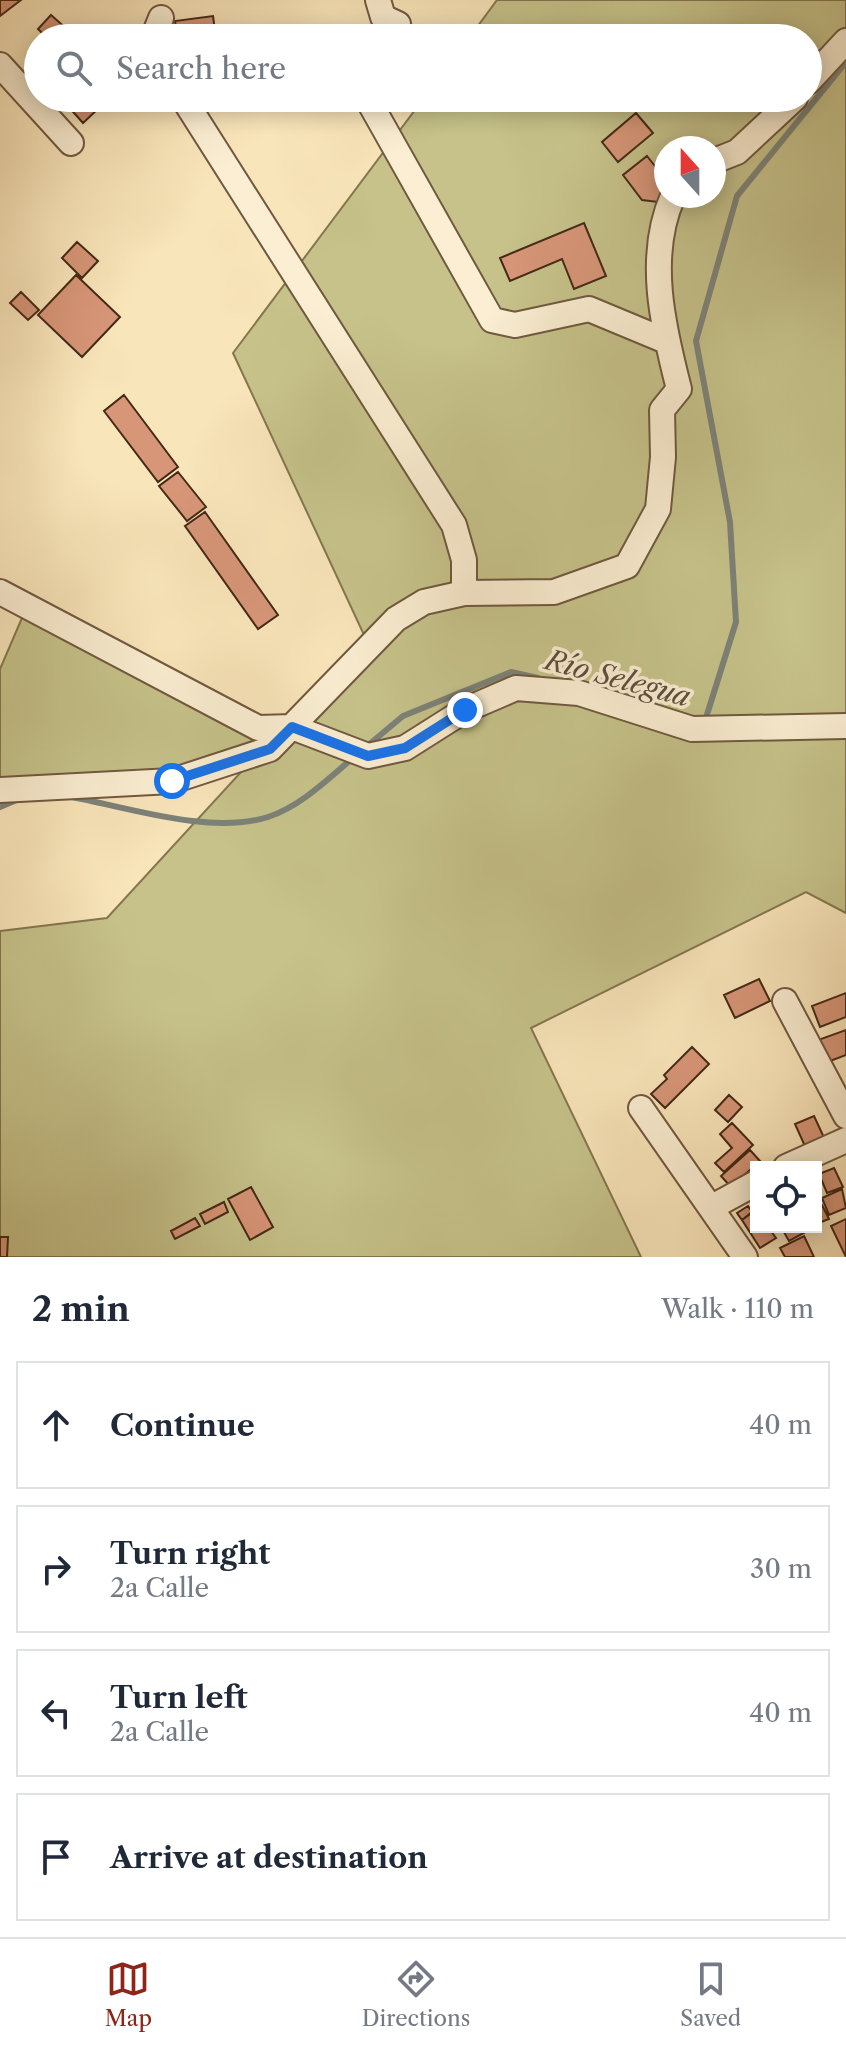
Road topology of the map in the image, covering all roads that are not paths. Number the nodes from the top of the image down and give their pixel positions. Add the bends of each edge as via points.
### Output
1 (378, 0) edge
2 (398, 24) edge
3 (846, 41) edge
4 (0, 65) edge
5 (822, 67) edge
6 (24, 91) edge
7 (43, 112) edge
8 (192, 112) edge
9 (375, 112) edge
10 (780, 112) edge
11 (71, 143) dead end
12 (726, 156) edge
13 (668, 208) edge
14 (666, 341) junction
15 (0, 592) edge
16 (464, 593) junction
17 (846, 726) edge
18 (292, 727) junction
19 (0, 790) edge
20 (785, 1001) dead end
21 (641, 1108) dead end
22 (846, 1116) edge
23 (846, 1140) edge
24 (799, 1161) edge
25 (750, 1186) edge
26 (712, 1207) junction
27 (745, 1257) edge

1 - 2 street via 383,17
3 - 5 street
4 - 6 street
7 - 11 street
8 - 16 street via 454,525 464,560
9 - 14 street via 492,320 515,325 589,309
10 - 12 street
13 - 14 street via 657,252
14 - 16 street via 679,389 662,410 658,509 627,566 554,592
15 - 18 street via 258,728
16 - 18 street via 424,602 396,619
17 - 18 street via 692,729 579,693 516,688 465,710 405,748 359,753
18 - 19 street via 270,749 172,781
20 - 22 street
21 - 26 street
23 - 24 street
25 - 26 street
26 - 27 street

